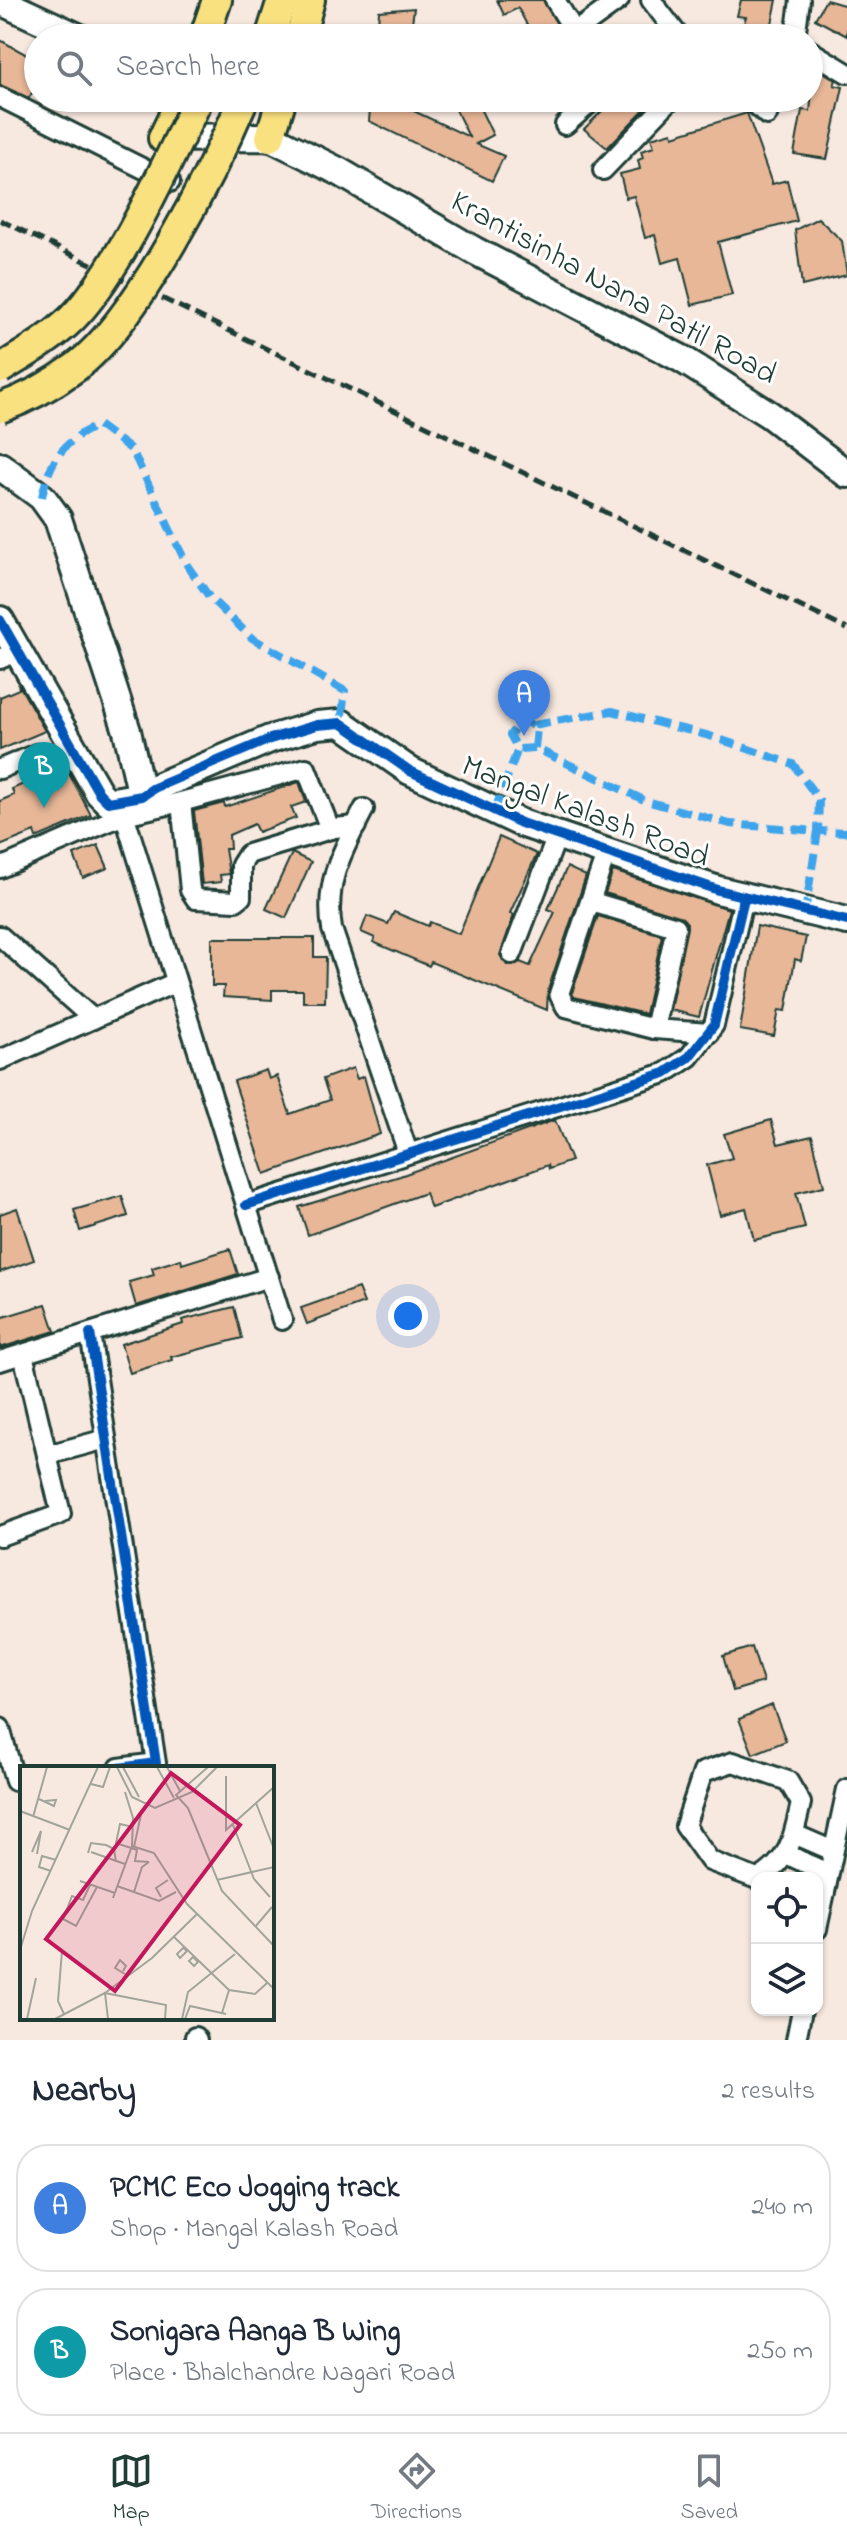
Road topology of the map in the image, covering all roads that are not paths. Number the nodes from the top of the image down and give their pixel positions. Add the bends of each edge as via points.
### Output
1 (217, 0) edge
2 (237, 0) edge
3 (282, 0) edge
4 (310, 0) edge
5 (555, 0) edge
6 (619, 0) edge
7 (651, 0) edge
8 (800, 0) edge
9 (0, 1) edge
10 (50, 24) edge
11 (209, 24) edge
12 (229, 24) edge
13 (274, 24) edge
14 (304, 24) edge
15 (570, 24) edge
16 (590, 24) edge
17 (668, 24) edge
18 (797, 24) edge
19 (823, 58) edge
20 (847, 73) edge
21 (0, 97) edge
22 (24, 109) edge
23 (30, 112) edge
24 (180, 112) edge
25 (192, 112) edge
26 (238, 112) edge
27 (278, 112) edge
28 (580, 112) edge
29 (659, 112) edge
30 (565, 125) dead end
31 (270, 137) junction
32 (176, 139) junction
33 (603, 170) dead end
34 (0, 369) edge
35 (0, 408) edge
36 (0, 466) edge
37 (847, 474) edge
38 (0, 620) edge
39 (10, 655) edge
40 (36, 754) dead end
41 (0, 769) edge
42 (181, 802) junction
43 (129, 804) junction
44 (330, 829) junction
45 (557, 836) junction
46 (606, 854) junction
47 (0, 868) edge
48 (744, 898) junction
49 (592, 902) junction
50 (847, 921) edge
51 (0, 936) edge
52 (512, 954) dead end
53 (174, 983) junction
54 (93, 1019) junction
55 (654, 1029) junction
56 (709, 1033) junction
57 (0, 1060) edge
58 (408, 1153) junction
59 (246, 1205) junction
60 (269, 1277) junction
61 (282, 1320) dead end
62 (90, 1333) junction
63 (23, 1354) junction
64 (0, 1361) edge
65 (106, 1439) junction
66 (47, 1455) junction
67 (0, 1536) edge
68 (0, 1728) edge
69 (134, 1766) edge
70 (20, 1781) edge
71 (847, 1789) edge
72 (794, 1834) junction
73 (831, 1850) junction
74 (786, 1854) junction
75 (770, 1872) edge
76 (827, 1873) junction
77 (751, 1876) edge
78 (823, 1895) edge
79 (801, 2016) edge
80 (796, 2040) edge

1 - 11 main road
2 - 12 main road
3 - 13 main road
4 - 14 main road
5 - 15 street
6 - 16 street
7 - 17 street
8 - 18 street
9 - 10 street
19 - 20 street
21 - 22 street
23 - 32 street via 170,182
24 - 32 main road
25 - 34 main road, bridge via 103,282 77,314
26 - 35 main road, bridge via 167,247 122,318 77,366
27 - 31 main road
28 - 30 street
29 - 33 street
31 - 32 street
31 - 37 street, Krantisinha Nana Patil Road via 682,359 770,415
36 - 43 street via 42,497 58,519 127,731
38 - 39 street
39 - 43 street via 99,793 108,802
40 - 41 street
42 - 43 street
42 - 44 street via 306,768
42 - 44 street via 190,890 196,899 236,901 241,897 241,865 248,854
43 - 45 street, Mangal Kalash Road via 154,788 270,739 341,723 410,771
43 - 47 street
43 - 53 street
44 - 58 street via 360,817 330,882 328,909
45 - 46 street, Mangal Kalash Road
45 - 52 street
46 - 48 street, Mangal Kalash Road
46 - 49 street
48 - 50 street, Mangal Kalash Road
48 - 56 street
49 - 55 street via 676,927
49 - 55 street via 561,1000 566,1007
51 - 54 street
53 - 54 street
53 - 59 street
54 - 57 street
55 - 56 street
56 - 58 street via 689,1057 665,1073
58 - 59 street
59 - 60 street
60 - 61 street
60 - 62 street
62 - 63 street
62 - 65 street
63 - 64 street
63 - 66 street
65 - 66 street
65 - 69 street via 156,1763
66 - 67 street via 61,1514
68 - 70 street via 15,1781
71 - 73 street
72 - 73 street
72 - 74 street
72 - 77 street via 801,1803 788,1781 733,1762 703,1772 685,1826 710,1861
73 - 76 street
74 - 75 street
74 - 76 street
76 - 78 street
79 - 80 street

